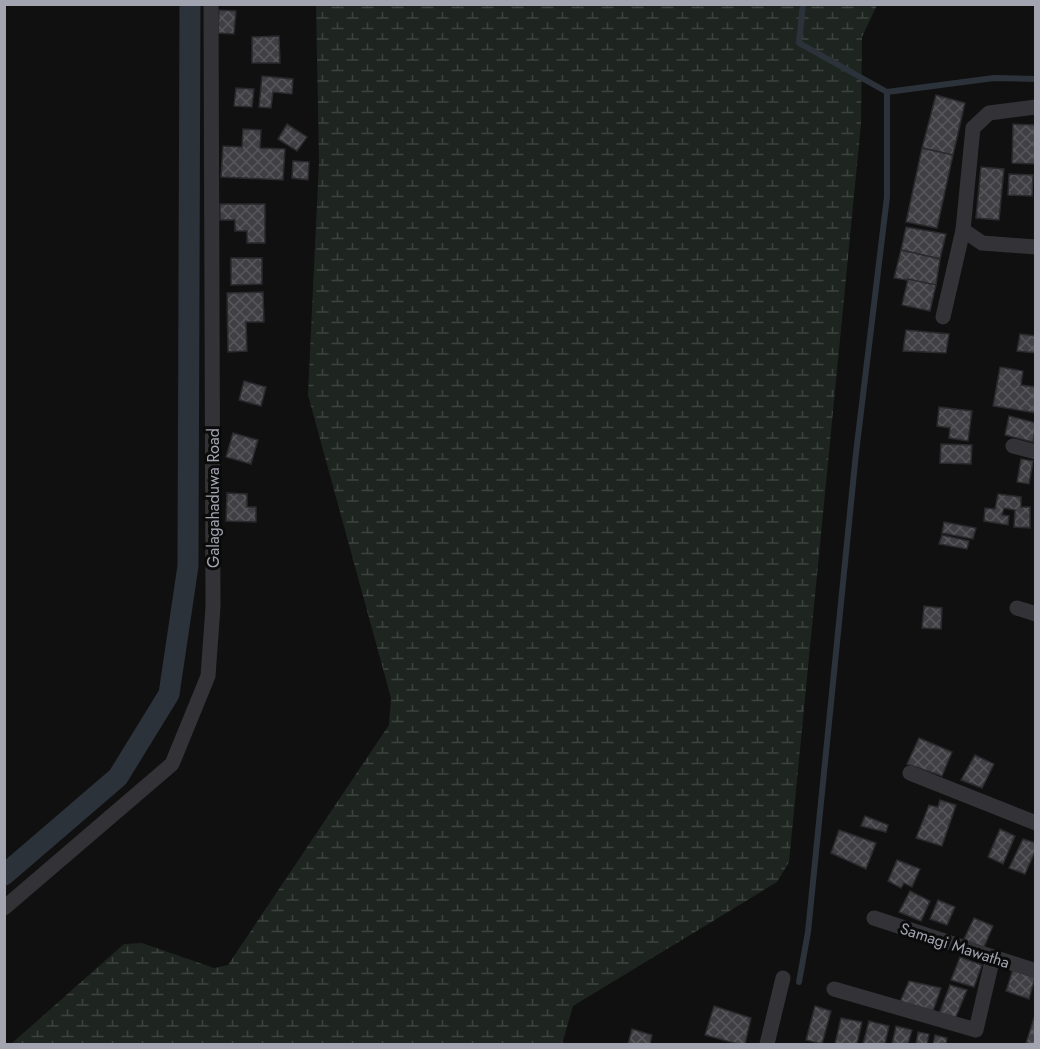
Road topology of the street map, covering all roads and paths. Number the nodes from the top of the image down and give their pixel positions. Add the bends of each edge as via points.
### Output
1 (211, 4) edge
2 (1035, 107) edge
3 (963, 230) junction
4 (1035, 247) edge
5 (943, 317) dead end
6 (1012, 446) dead end
7 (1035, 452) edge
8 (1017, 608) dead end
9 (1035, 614) edge
10 (910, 773) dead end
11 (1035, 823) edge
12 (4, 908) edge
13 (874, 918) dead end
14 (993, 957) junction
15 (1035, 971) edge
16 (783, 978) dead end
17 (834, 989) dead end
18 (767, 1044) edge

1 - 12 street, Galagahaduwa Road via 213,607 208,676 172,764
2 - 3 street via 989,113 973,128
3 - 4 street via 982,243
3 - 5 street
6 - 7 street
8 - 9 street
10 - 11 street
13 - 14 street, Samagi Mawatha
14 - 15 street, Samagi Mawatha
14 - 17 street via 976,1030
16 - 18 street

